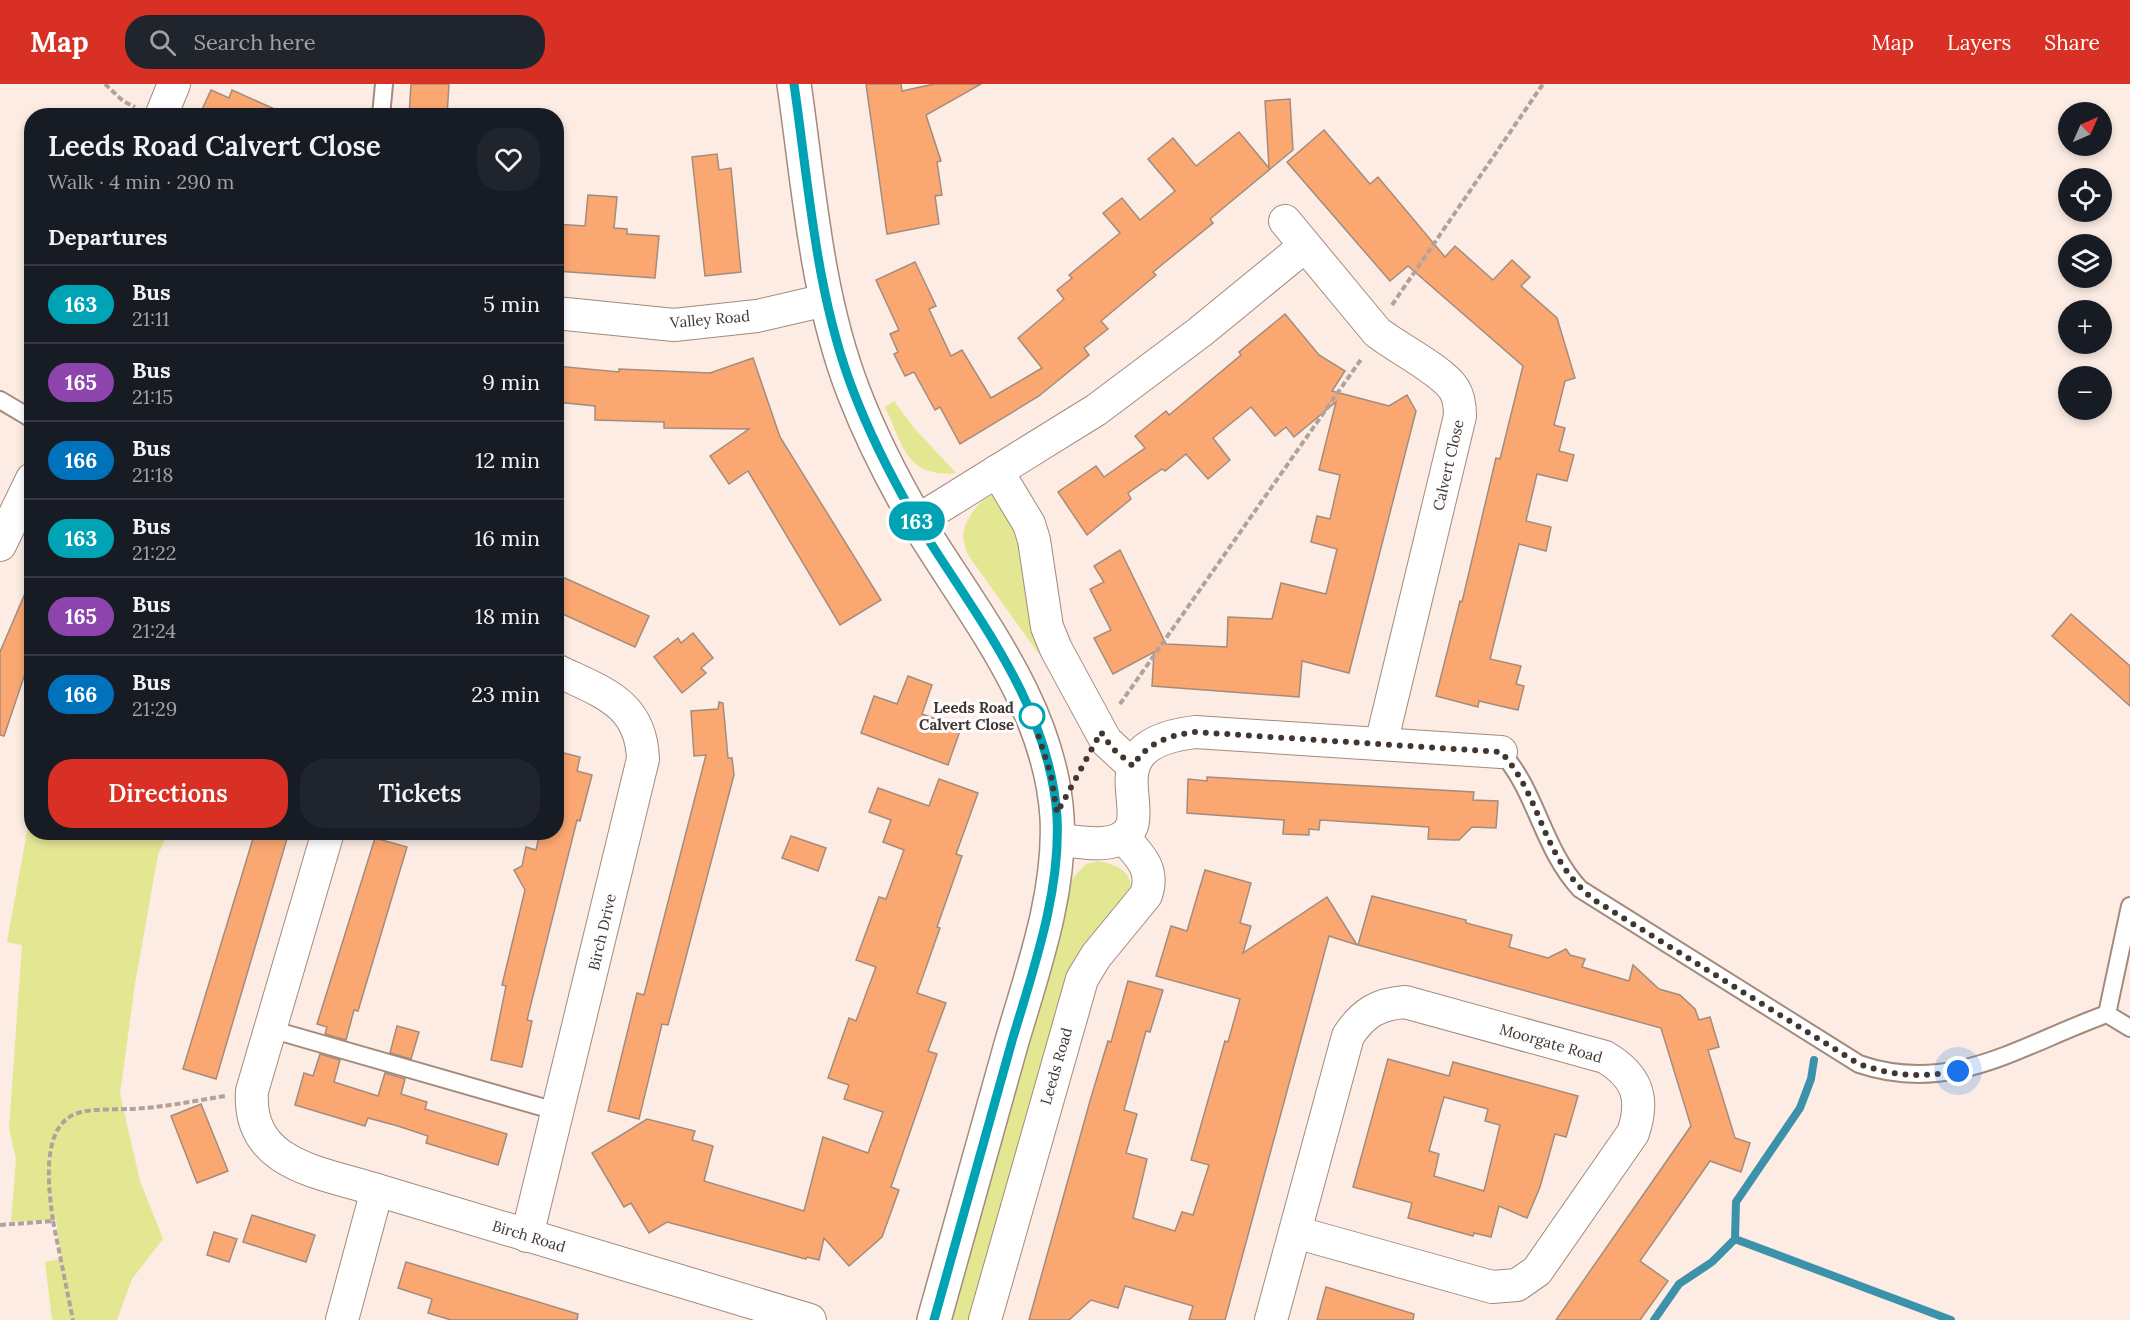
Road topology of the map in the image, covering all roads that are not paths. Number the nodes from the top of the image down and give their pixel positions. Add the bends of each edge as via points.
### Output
1 (174, 84) edge
2 (384, 84) edge
3 (794, 84) edge
4 (157, 108) edge
5 (382, 108) edge
6 (1285, 221) dead end
7 (1305, 246) junction
8 (826, 300) junction
9 (564, 314) edge
10 (0, 400) edge
11 (24, 414) edge
12 (998, 471) junction
13 (24, 495) edge
14 (917, 521) junction
15 (1, 540) edge
16 (564, 674) edge
17 (1381, 744) junction
18 (1501, 752) joint
19 (1133, 766) junction
20 (1124, 837) junction
21 (325, 840) edge
22 (1058, 840) junction
23 (2130, 906) edge
24 (2107, 1014) junction
25 (2130, 1028) edge
26 (270, 1029) junction
27 (559, 1112) junction
28 (377, 1190) junction
29 (1295, 1232) junction
30 (527, 1236) junction
31 (342, 1320) edge
32 (810, 1320) edge
33 (934, 1320) edge
34 (985, 1320) edge
35 (1271, 1320) edge

1 - 4 street
2 - 5 lane
3 - 8 main road
6 - 7 street, Calvert Close
7 - 12 street via 1096,410
7 - 17 street, Calvert Close via 1377,332 1443,377 1459,401 1460,416
8 - 9 street, Valley Road via 758,315 674,324
8 - 14 main road via 854,394
10 - 11 lane
12 - 14 street
12 - 19 street via 1021,507 1034,540 1047,627 1101,732
13 - 15 street
14 - 22 main road via 1023,694 1051,775
16 - 27 street, Birch Drive via 626,708 643,741 643,759
17 - 18 street
17 - 19 street via 1195,732 1161,740 1146,749
18 - 24 lane via 1516,768 1553,853 1580,889 1859,1064 1902,1075 1924,1076 1971,1068
19 - 20 street via 1130,776 1136,814
20 - 22 street via 1106,842
20 - 34 street, Leeds Road via 1146,862 1150,884 1146,895 1082,979
21 - 26 street
22 - 33 main road via 1053,887 1027,990
23 - 24 lane
24 - 25 lane
26 - 27 lane
26 - 28 street via 252,1091 251,1109 264,1142 293,1163
27 - 30 street, Birch Drive
28 - 30 street, Birch Road
28 - 31 street
29 - 29 street, Moorgate Road via 1348,1036 1371,1010 1405,1002 1605,1057 1621,1067 1632,1081 1639,1107 1633,1133 1537,1271 1517,1285 1492,1287
29 - 35 street, Moorgate Road
30 - 32 street, Birch Road

